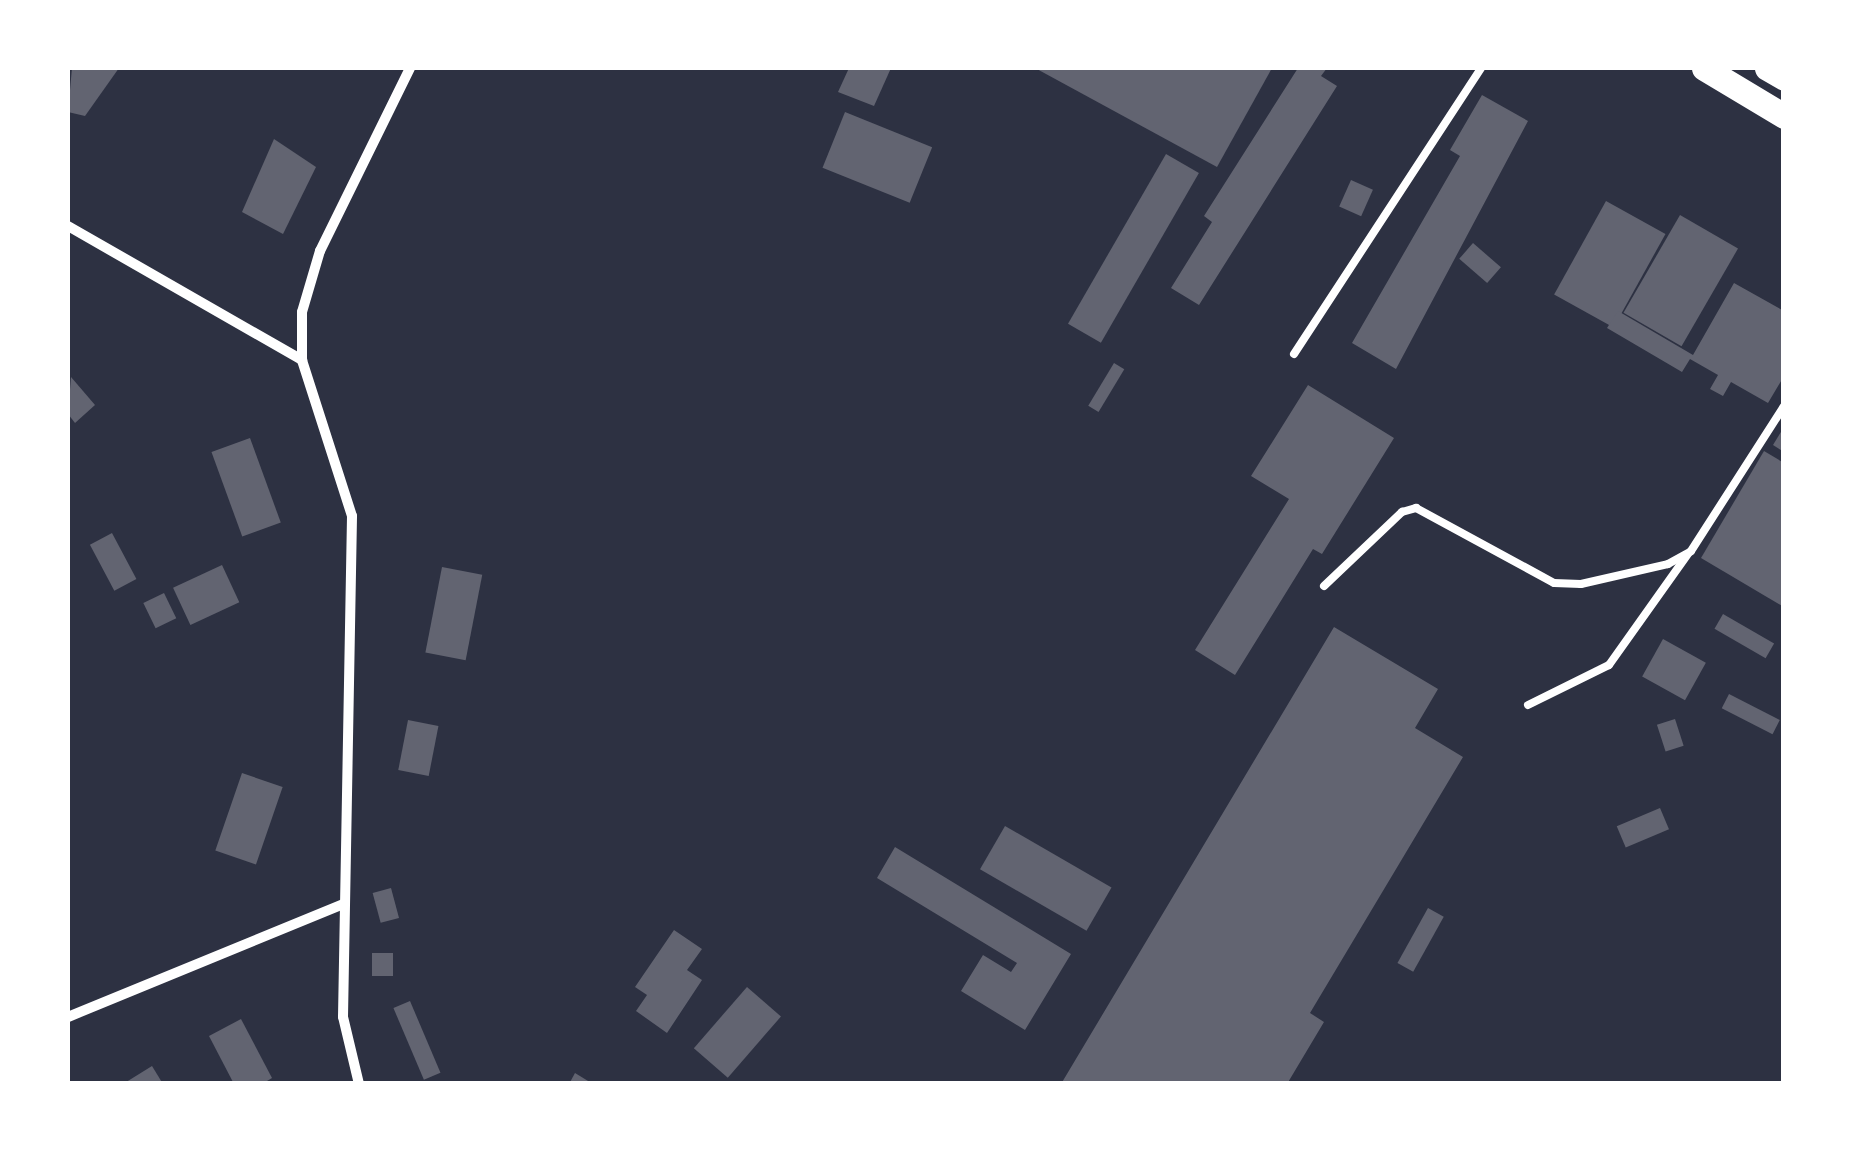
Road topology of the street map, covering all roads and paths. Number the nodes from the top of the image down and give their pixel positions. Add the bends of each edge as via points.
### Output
1 (410, 68) edge
2 (1481, 68) edge
3 (1704, 68) edge
4 (1767, 68) edge
5 (1784, 78) edge
6 (1784, 116) edge
7 (68, 226) edge
8 (1294, 354) dead end
9 (302, 360) junction
10 (1784, 406) edge
11 (1690, 551) junction
12 (1324, 586) dead end
13 (1528, 705) dead end
14 (344, 904) junction
15 (68, 1016) edge
16 (358, 1084) edge

1 - 9 street via 320,251 302,312
2 - 8 lane
3 - 6 main road
4 - 5 main road
7 - 9 street
9 - 14 street via 352,516
10 - 11 lane
11 - 12 lane via 1649,570 1554,583 1416,508 1402,512
11 - 13 lane via 1608,665
14 - 15 street
14 - 16 street via 343,1017

